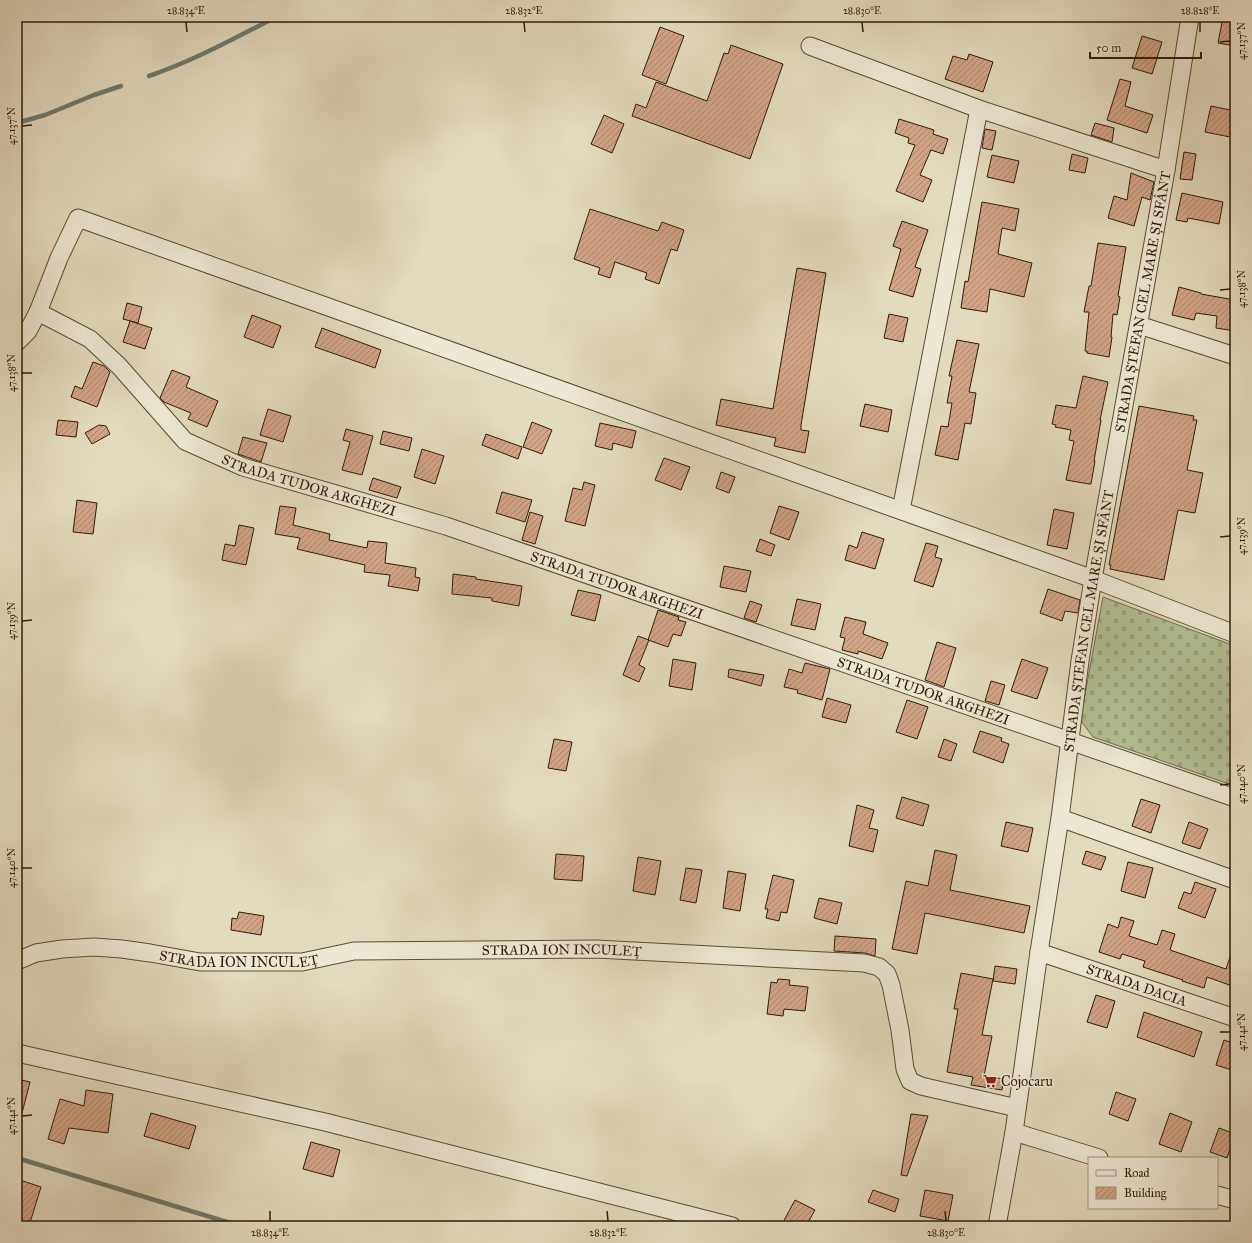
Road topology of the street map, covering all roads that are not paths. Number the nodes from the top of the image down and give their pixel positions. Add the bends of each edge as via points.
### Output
1 (1190, 17) edge
2 (810, 46) dead end
3 (979, 109) junction
4 (1166, 170) junction
5 (38, 312) junction
6 (1139, 325) junction
7 (17, 342) edge
8 (1235, 356) edge
9 (900, 510) junction
10 (1093, 579) junction
11 (1235, 634) edge
12 (1071, 741) junction
13 (1235, 798) edge
14 (1060, 818) junction
15 (1235, 880) edge
16 (1039, 952) junction
17 (17, 961) edge
18 (1235, 1018) edge
19 (17, 1053) edge
20 (1017, 1108) junction
21 (1014, 1132) junction
22 (1096, 1157) edge
23 (1218, 1195) edge
24 (1235, 1200) edge
25 (732, 1226) edge
26 (997, 1226) edge

1 - 4 street, STRADA ȘTEFAN CEL MARE ȘI SFÂNT
2 - 3 street
3 - 4 street
3 - 9 street
4 - 6 street, STRADA ȘTEFAN CEL MARE ȘI SFÂNT
5 - 7 street via 28,331
5 - 9 street via 78,218
5 - 12 street, STRADA TUDOR ARGHEZI via 90,339 119,366 185,440 243,467 446,526
6 - 8 street
6 - 10 street, STRADA ȘTEFAN CEL MARE ȘI SFÂNT
9 - 10 street
10 - 11 street
10 - 12 street, STRADA ȘTEFAN CEL MARE ȘI SFÂNT
12 - 13 street, STRADA TUDOR ARGHEZI
12 - 14 street, STRADA ȘTEFAN CEL MARE ȘI SFÂNT
14 - 15 street
14 - 16 street, STRADA ȘTEFAN CEL MARE ȘI SFÂNT
16 - 18 street, STRADA DACIA
16 - 20 street, STRADA ȘTEFAN CEL MARE ȘI SFÂNT
17 - 20 street, STRADA ION INCULEȚ via 44,952 94,947 200,962 302,962 354,951 596,949 864,963 879,967 887,974 893,993 905,1069 910,1081 921,1086
19 - 25 street via 326,1122
20 - 21 street, STRADA ȘTEFAN CEL MARE ȘI SFÂNT
21 - 22 street
21 - 26 street, STRADA ȘTEFAN CEL MARE ȘI SFÂNT
23 - 24 street

